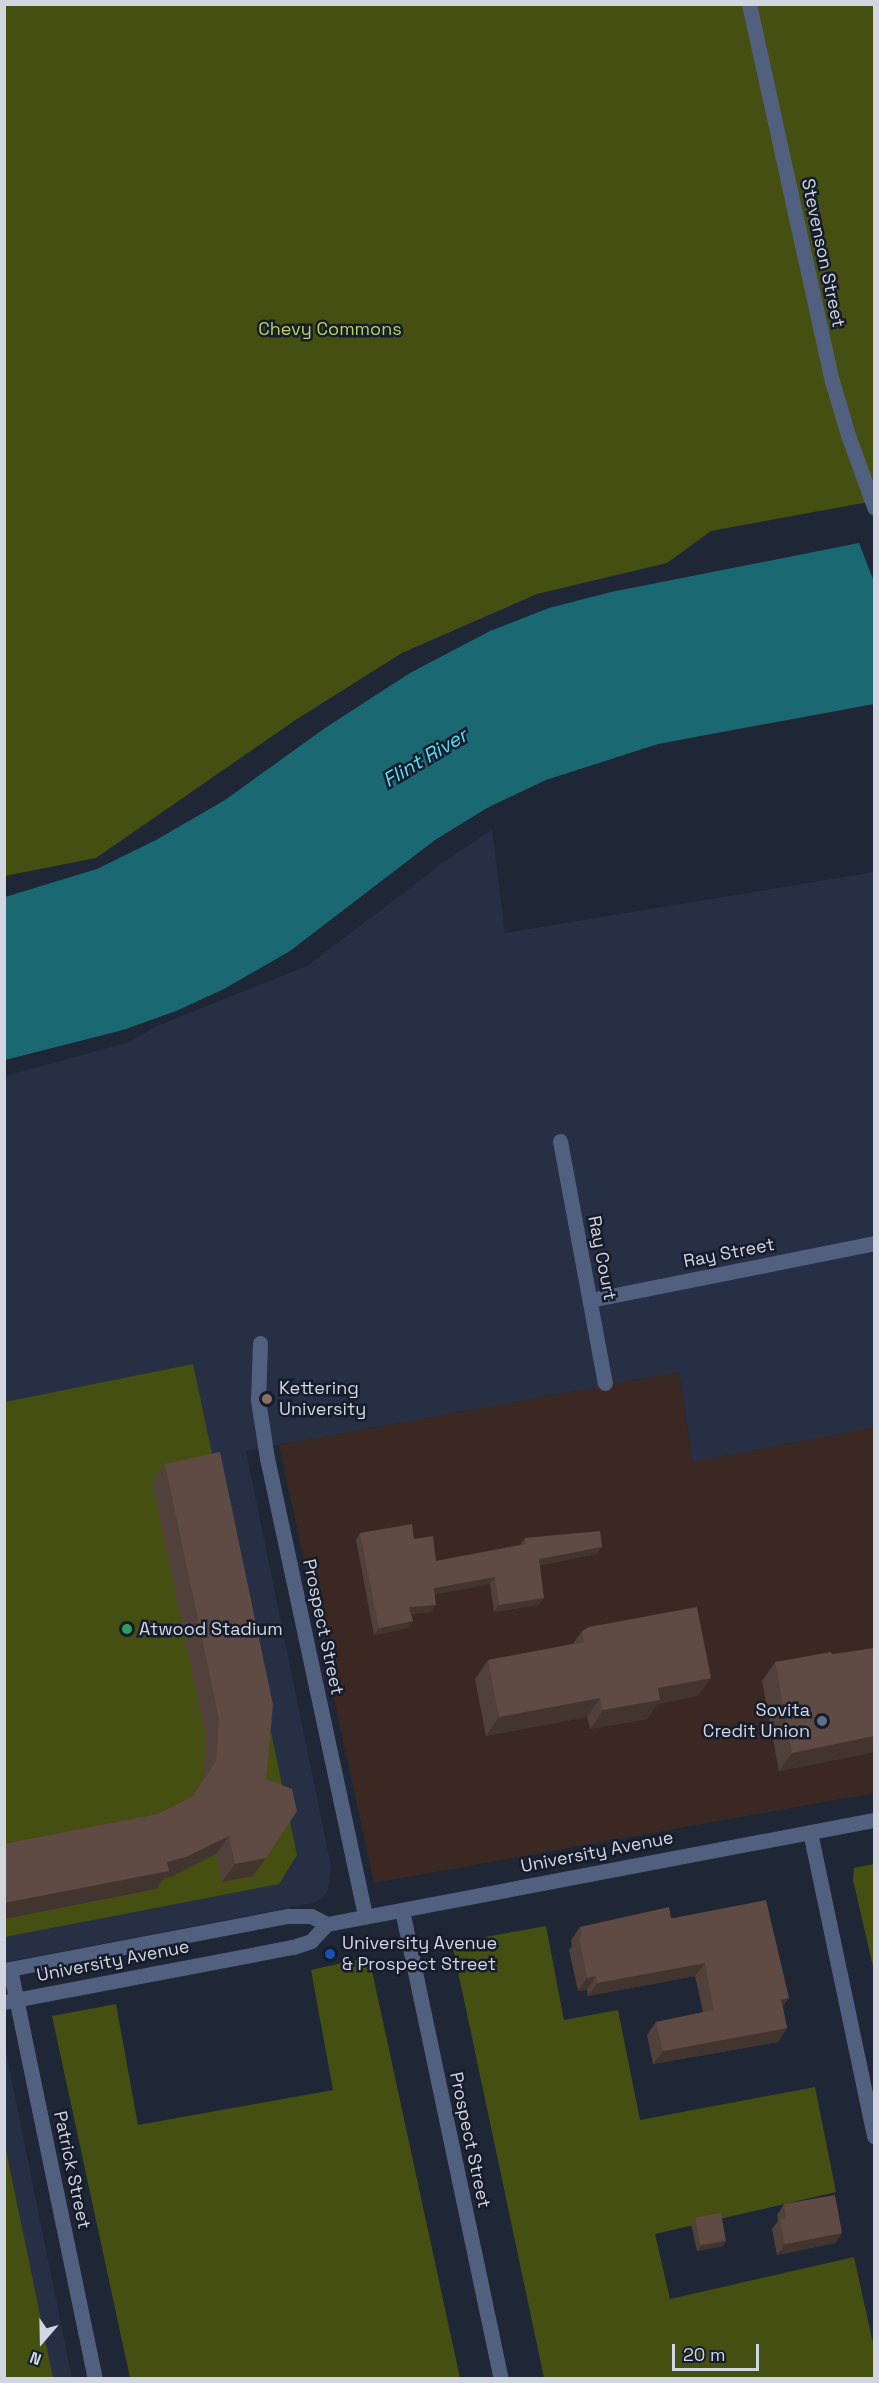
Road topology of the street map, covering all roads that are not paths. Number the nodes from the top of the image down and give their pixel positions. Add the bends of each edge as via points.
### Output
1 (749, 4) edge
2 (872, 501) edge
3 (560, 1141) dead end
4 (874, 1243) edge
5 (590, 1300) junction
6 (260, 1343) dead end
7 (605, 1383) dead end
8 (874, 1820) edge
9 (810, 1832) junction
10 (402, 1910) junction
11 (365, 1917) junction
12 (327, 1924) junction
13 (7, 1969) edge
14 (10, 2001) edge
15 (874, 2136) edge
16 (95, 2379) edge
17 (501, 2379) edge

1 - 2 street, Stevenson Street via 832,381
3 - 5 street, Ray Court
4 - 5 street, Ray Street
5 - 7 street, Ray Court
6 - 11 street, Prospect Street via 258,1400 267,1458
8 - 9 street, University Avenue
9 - 10 street, University Avenue
9 - 15 street
10 - 11 street, University Avenue
10 - 17 street, Prospect Street
11 - 12 street, University Avenue
12 - 13 street, University Avenue via 311,1916 288,1916
12 - 14 street, University Avenue via 311,1941 293,1947
13 - 14 street, Patrick Street
14 - 16 street, Patrick Street

